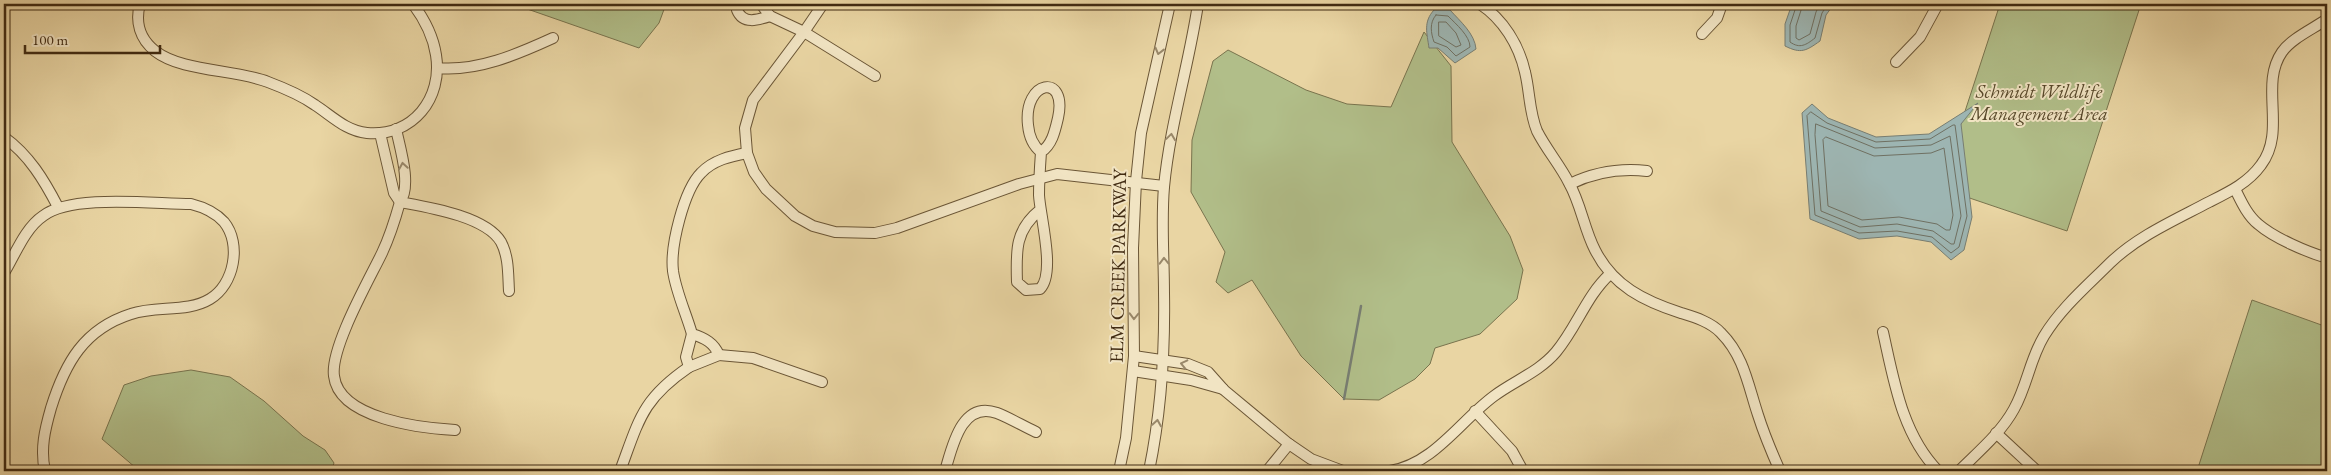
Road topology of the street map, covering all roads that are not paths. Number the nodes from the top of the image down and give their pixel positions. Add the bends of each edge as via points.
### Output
1 (140, 4) edge
2 (413, 4) edge
3 (739, 4) edge
4 (761, 4) edge
5 (823, 4) edge
6 (1170, 4) edge
7 (1198, 4) edge
8 (1480, 4) edge
9 (1722, 4) edge
10 (1938, 4) edge
11 (770, 16) junction
12 (2327, 19) edge
13 (804, 32) junction
14 (1702, 34) dead end
15 (553, 38) dead end
16 (1896, 62) dead end
17 (437, 68) junction
18 (875, 76) dead end
19 (396, 129) junction
20 (380, 133) junction
21 (4, 137) edge
22 (1041, 152) junction
23 (747, 153) junction
24 (1647, 171) dead end
25 (1040, 178) junction
26 (1136, 181) junction
27 (1570, 184) junction
28 (1164, 186) junction
29 (2235, 188) junction
30 (400, 202) junction
31 (58, 207) junction
32 (1040, 210) junction
33 (2327, 258) edge
34 (4, 273) edge
35 (1610, 274) junction
36 (509, 291) dead end
37 (1883, 332) dead end
38 (692, 334) junction
39 (719, 355) junction
40 (1134, 356) junction
41 (1164, 360) junction
42 (689, 366) junction
43 (1133, 371) junction
44 (1162, 375) junction
45 (822, 382) dead end
46 (1224, 390) junction
47 (1475, 411) junction
48 (455, 430) dead end
49 (1036, 432) dead end
50 (1996, 433) junction
51 (1289, 444) junction
52 (45, 471) edge
53 (620, 471) edge
54 (945, 471) edge
55 (1119, 471) edge
56 (1149, 471) edge
57 (1267, 471) edge
58 (1343, 471) edge
59 (1390, 471) edge
60 (1523, 471) edge
61 (1780, 471) edge
62 (1938, 471) edge
63 (1959, 471) edge
64 (2036, 471) edge

1 - 20 street via 140,32 155,51 167,58 242,73 268,82 314,104 357,132
2 - 17 street via 432,36
3 - 11 street via 737,10 746,20
4 - 11 street
5 - 13 street
6 -> 26 street, ELM CREEK PARKWAY via 1146,106
28 -> 7 street via 1171,132
8 - 27 street via 1498,19 1511,37 1525,71 1530,111 1538,132
9 - 14 street via 1717,18
10 - 16 street via 1920,37
11 - 13 street
12 - 29 street via 2282,52 2273,73 2274,134 2270,149 2255,173
13 - 18 street
13 - 23 street via 754,100 745,128
15 - 17 street via 476,66 460,70
17 - 19 street via 432,94 424,110 407,125
19 - 20 street
30 -> 19 street via 405,195 404,171
20 - 30 street via 394,193
21 - 31 street via 29,160
22 - 22 street via 1035,148 1028,134 1027,114 1030,101 1043,87 1058,93 1060,102 1047,148
22 - 25 street
23 - 25 street via 754,172 766,189 795,216 828,230 854,234 896,228
23 - 38 street via 721,160 700,173 675,234 673,272
24 - 27 street via 1605,172
25 - 26 street via 1057,174
25 - 32 street
26 - 28 street
26 -> 40 street, ELM CREEK PARKWAY
27 - 35 street via 1595,250
41 -> 28 street
29 - 33 street via 2257,224
29 - 50 street via 2136,241 2056,318 2032,359 2015,408
30 - 36 street via 438,210 493,233 504,250
30 - 48 street via 390,234 347,327 334,365 336,384 346,400 377,415
31 - 34 street via 33,225
31 - 52 street via 81,202 201,206 224,223 233,242 234,254 224,286 210,299 190,306 130,314 115,320 99,330 74,354 61,377 45,429
32 - 32 street via 1020,234 1016,257 1017,282 1026,290 1033,291 1040,289 1046,279 1044,221
35 - 47 street via 1587,300 1569,336 1555,353 1538,369
35 - 61 street via 1638,297 1720,331 1740,358
37 - 62 street via 1906,421
38 - 39 street via 715,346
38 - 42 street via 686,357
39 - 42 street
39 - 45 street via 753,358
40 - 41 street
40 - 43 street, ELM CREEK PARKWAY
41 - 44 street
46 -> 41 street via 1208,372
42 - 53 street via 647,404
43 - 44 street
43 - 55 street, ELM CREEK PARKWAY
44 - 46 street
56 -> 44 street
46 - 51 street
47 - 59 street via 1429,454
47 - 60 street via 1512,451
49 - 54 street via 996,412 974,415 962,424 957,433
50 - 63 street
50 - 64 street
51 - 57 street
51 - 58 street via 1310,459

